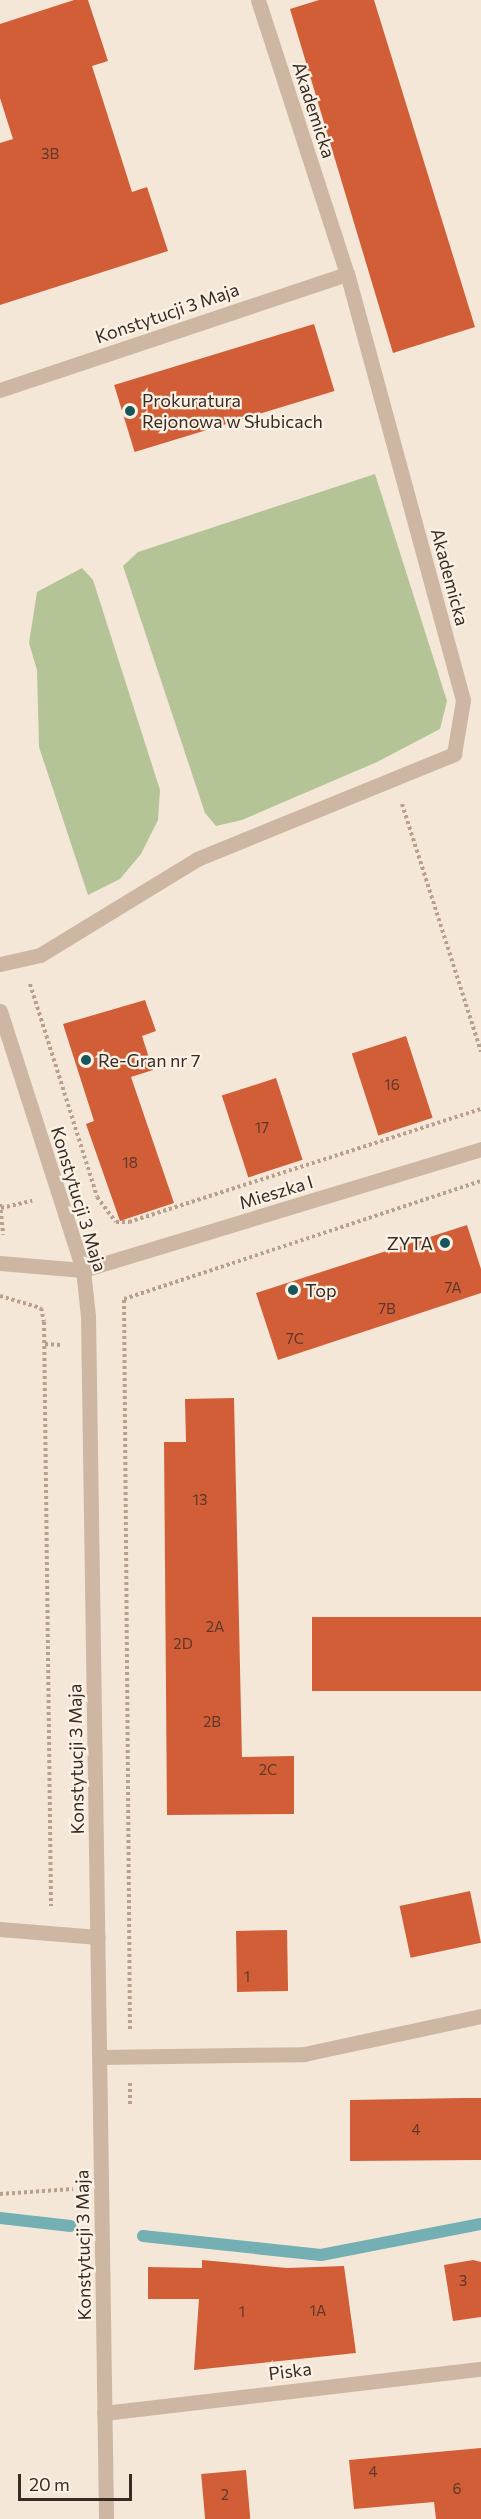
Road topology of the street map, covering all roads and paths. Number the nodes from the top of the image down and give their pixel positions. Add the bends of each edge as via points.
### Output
1 (258, 0) edge
2 (347, 274) junction
3 (0, 390) edge
4 (394, 779) junction
5 (22, 959) junction
6 (0, 964) edge
7 (0, 1011) edge
8 (481, 1052) edge
9 (481, 1108) edge
10 (481, 1149) edge
11 (481, 1181) edge
12 (0, 1263) edge
13 (83, 1270) junction
14 (0, 1296) edge
15 (0, 1929) edge
16 (51, 1933) junction
17 (98, 1937) junction
18 (481, 2016) edge
19 (100, 2057) junction
20 (130, 2057) junction
21 (130, 2116) dead end
22 (77, 2189) dead end
23 (0, 2194) edge
24 (481, 2369) edge
25 (104, 2413) junction
26 (105, 2519) edge

1 - 2 street, Akademicka
2 - 3 street, Konstytucji 3 Maja
2 - 4 street, Akademicka via 463,700 454,754
4 - 5 street, Akademicka via 197,859 40,955
4 - 8 path
5 - 6 street, Akademicka
5 - 9 path via 97,1197 116,1222 129,1222
7 - 13 street, Konstytucji 3 Maja
10 - 13 street, Mieszka I
11 - 20 path via 124,1299
12 - 13 street
13 - 17 street, Konstytucji 3 Maja via 90,1347
14 - 16 path via 41,1308 44,1322
15 - 16 street
16 - 17 street
17 - 19 street, Konstytucji 3 Maja
18 - 20 street via 304,2054
19 - 20 street
19 - 25 street, Konstytucji 3 Maja
20 - 21 path
22 - 23 path
24 - 25 street, Piska
25 - 26 street, Konstytucji 3 Maja

